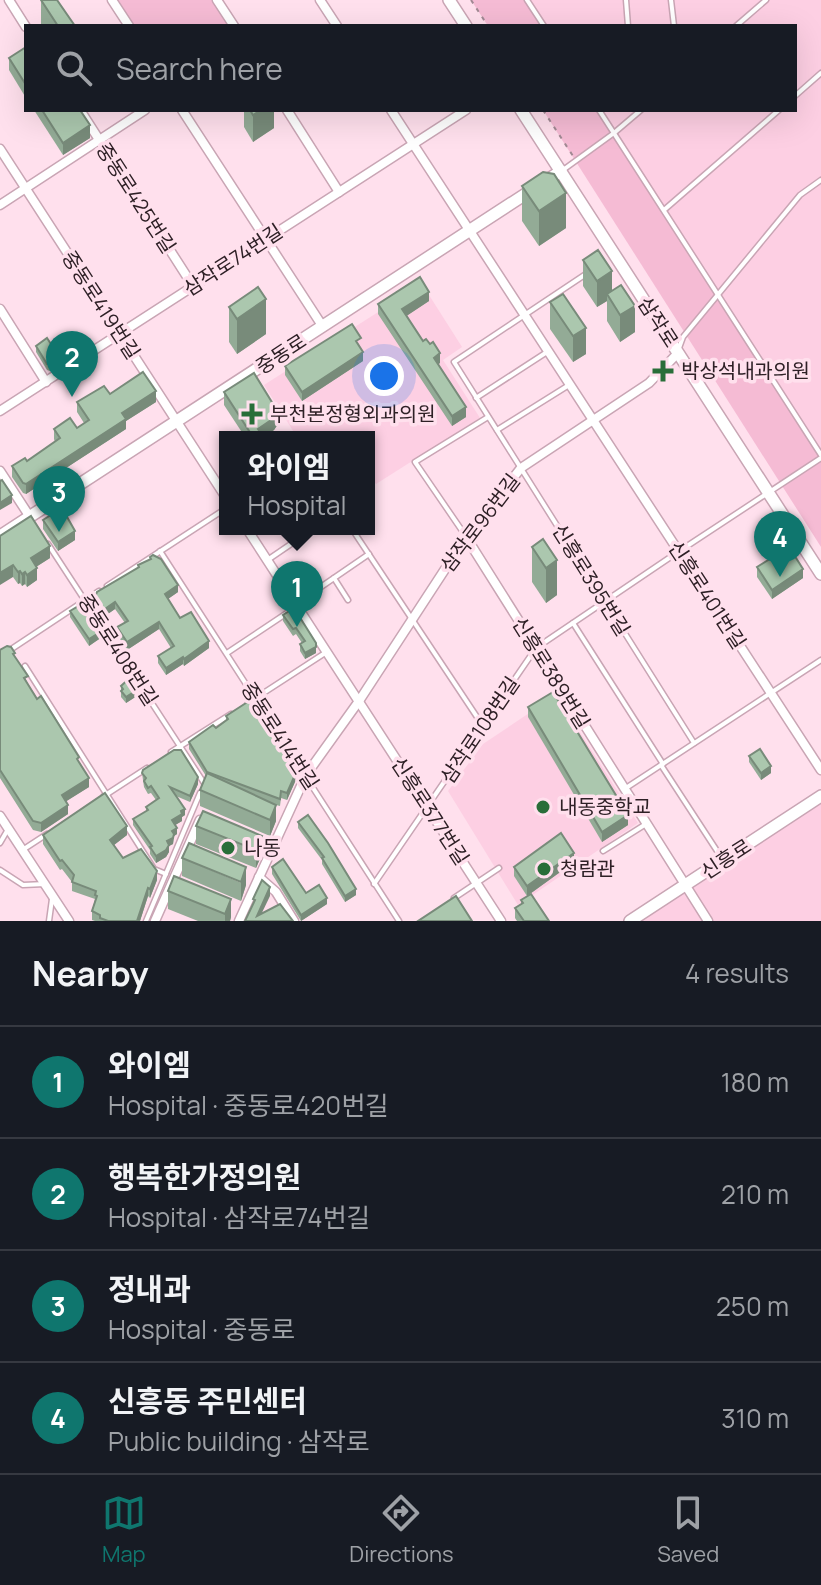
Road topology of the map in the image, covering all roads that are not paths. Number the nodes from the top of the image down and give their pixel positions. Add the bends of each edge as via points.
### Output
1 (9, 0) edge
2 (112, 0) edge
3 (217, 0) edge
4 (320, 0) edge
5 (449, 0) edge
6 (527, 0) edge
7 (626, 0) edge
8 (671, 0) edge
9 (766, 0) edge
10 (24, 24) edge
11 (128, 24) edge
12 (233, 24) edge
13 (336, 24) edge
14 (465, 24) edge
15 (543, 24) edge
16 (628, 24) edge
17 (674, 24) edge
18 (738, 24) edge
19 (821, 73) edge
20 (797, 94) edge
21 (81, 112) edge
22 (142, 112) edge
23 (183, 112) edge
24 (288, 112) edge
25 (392, 112) edge
26 (463, 112) edge
27 (522, 112) edge
28 (600, 112) edge
29 (636, 112) edge
30 (777, 112) edge
31 (614, 133) junction
32 (99, 140) junction
33 (413, 144) junction
34 (0, 149) edge
35 (561, 171) junction
36 (821, 180) edge
37 (26, 188) junction
38 (339, 192) junction
39 (0, 205) edge
40 (664, 210) junction
41 (469, 231) junction
42 (265, 240) junction
43 (589, 272) edge
44 (193, 286) junction
45 (718, 294) junction
46 (0, 309) edge
47 (524, 315) junction
48 (323, 327) junction
49 (120, 334) junction
50 (547, 352) junction
51 (678, 353) junction
52 (46, 382) junction
53 (569, 385) junction
54 (476, 398) junction
55 (0, 411) edge
56 (488, 417) junction
57 (592, 421) junction
58 (177, 422) junction
59 (497, 430) junction
60 (821, 457) edge
61 (521, 468) junction
62 (0, 471) edge
63 (219, 487) edge
64 (768, 492) junction
65 (219, 513) edge
66 (30, 517) junction
67 (251, 535) edge
68 (304, 535) edge
69 (356, 535) edge
70 (0, 536) edge
71 (466, 537) junction
72 (46, 541) edge
73 (160, 551) junction
74 (678, 552) junction
75 (369, 554) junction
76 (267, 560) junction
77 (821, 574) edge
78 (334, 578) junction
79 (86, 600) junction
80 (348, 600) dead end
81 (605, 602) junction
82 (296, 604) junction
83 (412, 619) junction
84 (573, 623) junction
85 (13, 648) edge
86 (536, 648) junction
87 (327, 652) junction
88 (227, 653) junction
89 (821, 660) edge
90 (25, 666) edge
91 (771, 693) junction
92 (256, 698) junction
93 (359, 701) junction
94 (243, 706) edge
95 (231, 714) edge
96 (483, 726) junction
97 (694, 743) junction
98 (180, 746) junction
99 (169, 754) edge
100 (157, 761) edge
101 (662, 764) junction
102 (821, 770) edge
103 (306, 775) junction
104 (624, 789) junction
105 (107, 794) junction
106 (821, 796) edge
107 (95, 802) edge
108 (427, 807) junction
109 (0, 816) edge
110 (646, 824) junction
111 (211, 825) edge
112 (8, 829) junction
113 (47, 834) edge
114 (0, 843) edge
115 (23, 850) junction
116 (186, 851) junction
117 (603, 851) dead end
118 (198, 856) edge
119 (723, 860) junction
120 (499, 868) dead end
121 (0, 870) edge
122 (166, 874) junction
123 (259, 877) junction
124 (172, 883) junction
125 (45, 884) junction
126 (374, 884) junction
127 (477, 884) junction
128 (685, 885) junction
129 (184, 888) edge
130 (53, 896) junction
131 (453, 899) edge
132 (158, 920) edge
133 (49, 921) edge
134 (69, 921) edge
135 (146, 921) edge
136 (239, 921) edge
137 (294, 921) edge
138 (399, 921) edge
139 (501, 921) edge
140 (630, 921) edge
141 (708, 921) edge

1 - 10 street
2 - 11 street
3 - 12 street
4 - 13 street
5 - 14 street
6 - 15 lane
7 - 16 lane
8 - 17 lane
9 - 18 lane
19 - 20 lane
21 - 32 street, 중동로425번길
22 - 32 street
23 - 42 street
24 - 38 street
25 - 33 street, 신흥로401번길
26 - 33 street, 삼작로74번길
27 - 35 street, 삼작로
28 - 31 lane
29 - 31 lane
30 - 40 lane
31 - 35 lane
31 - 40 lane
32 - 37 street
32 - 44 street, 중동로425번길
33 - 38 street, 삼작로74번길
33 - 41 street, 신흥로401번길
34 - 37 street, 중동로419번길
35 - 41 street, 중동로
35 - 51 street, 삼작로
36 - 45 lane via 800,195
37 - 39 street
37 - 49 street, 중동로419번길
38 - 42 street, 삼작로74번길
40 - 45 lane
41 - 47 street, 신흥로401번길
41 - 48 street, 중동로
42 - 44 street, 삼작로74번길
42 - 48 street
43 - 47 lane
44 - 49 street, 삼작로74번길
45 - 51 lane via 683,337
45 - 60 lane
46 - 52 street
47 - 50 street, 신흥로401번길
47 - 54 lane, 신흥로395번길 via 454,362
48 - 58 street, 중동로
49 - 52 street, 삼작로74번길
49 - 58 street, 중동로419번길
50 - 53 street, 신흥로401번길
50 - 54 lane
51 - 57 street, 삼작로96번길 via 649,383
51 - 64 street, 삼작로
52 - 55 street, 삼작로74번길
53 - 57 street, 신흥로401번길
53 - 59 lane
54 - 56 lane, 신흥로395번길
56 - 59 lane, 신흥로395번길
56 - 71 lane, 신흥로389번길 via 415,462
57 - 61 street, 삼작로96번길
57 - 74 street, 신흥로401번길
58 - 63 street, 중동로419번길
58 - 66 street, 중동로
59 - 61 lane, 신흥로395번길
60 - 64 lane, 삼작로108번길
61 - 71 street, 삼작로96번길
61 - 81 lane, 신흥로395번길
62 - 66 street
64 - 74 lane, 삼작로108번길
64 - 77 street, 삼작로
65 - 73 lane
66 - 70 street, 중동로
67 - 76 street, 신흥로377번길
68 - 76 lane
69 - 75 lane
71 - 83 street, 삼작로96번길
71 - 86 street, 신흥로389번길
72 - 79 lane, 중동로408번길
73 - 79 lane
73 - 88 lane, 중동로414번길
74 - 81 lane, 삼작로108번길
74 - 91 street, 신흥로401번길
75 - 78 lane
75 - 83 lane
76 - 82 street, 신흥로377번길
78 - 80 lane
78 - 82 lane
79 - 85 lane
79 - 98 lane, 중동로408번길
81 - 84 lane, 삼작로108번길
81 - 97 lane, 신흥로395번길
82 - 87 street, 신흥로377번길
82 - 88 lane
83 - 93 street, 삼작로96번길
83 - 96 lane
84 - 86 lane, 삼작로108번길
84 - 101 lane
86 - 96 lane, 삼작로108번길
86 - 104 street, 신흥로389번길
87 - 92 lane
87 - 93 street, 신흥로377번길
88 - 92 lane, 중동로414번길
89 - 91 lane
90 - 105 lane
91 - 97 lane
91 - 102 street, 신흥로401번길
92 - 94 lane
92 - 103 lane, 중동로414번길
93 - 103 street, 삼작로96번길
93 - 108 street, 신흥로377번길
95 - 98 lane
96 - 108 lane, 삼작로108번길
97 - 101 lane
98 - 99 lane
98 - 122 lane, 중동로408번길 via 204,783
100 - 105 lane
101 - 104 lane
101 - 119 lane
103 - 123 street, 삼작로96번길
103 - 126 lane, 중동로414번길
104 - 110 street, 신흥로389번길
105 - 107 lane
105 - 122 lane via 154,869
106 - 119 street, 신흥로
108 - 126 lane, 삼작로108번길
108 - 127 street, 신흥로377번길
109 - 112 street
110 - 117 lane
110 - 128 street, 신흥로389번길
111 - 116 street via 199,820
112 - 114 lane
112 - 115 street
113 - 115 lane
115 - 125 street
116 - 118 street
116 - 124 street
119 - 128 street, 신흥로
120 - 127 lane
121 - 125 lane via 23,885
122 - 135 lane
123 - 136 street, 삼작로96번길
123 - 137 street
124 - 129 street
124 - 132 street
125 - 130 street
126 - 138 lane, 중동로414번길
127 - 131 lane
127 - 139 street, 신흥로377번길
128 - 140 street, 신흥로
128 - 141 street, 신흥로389번길
130 - 133 lane
130 - 134 street

